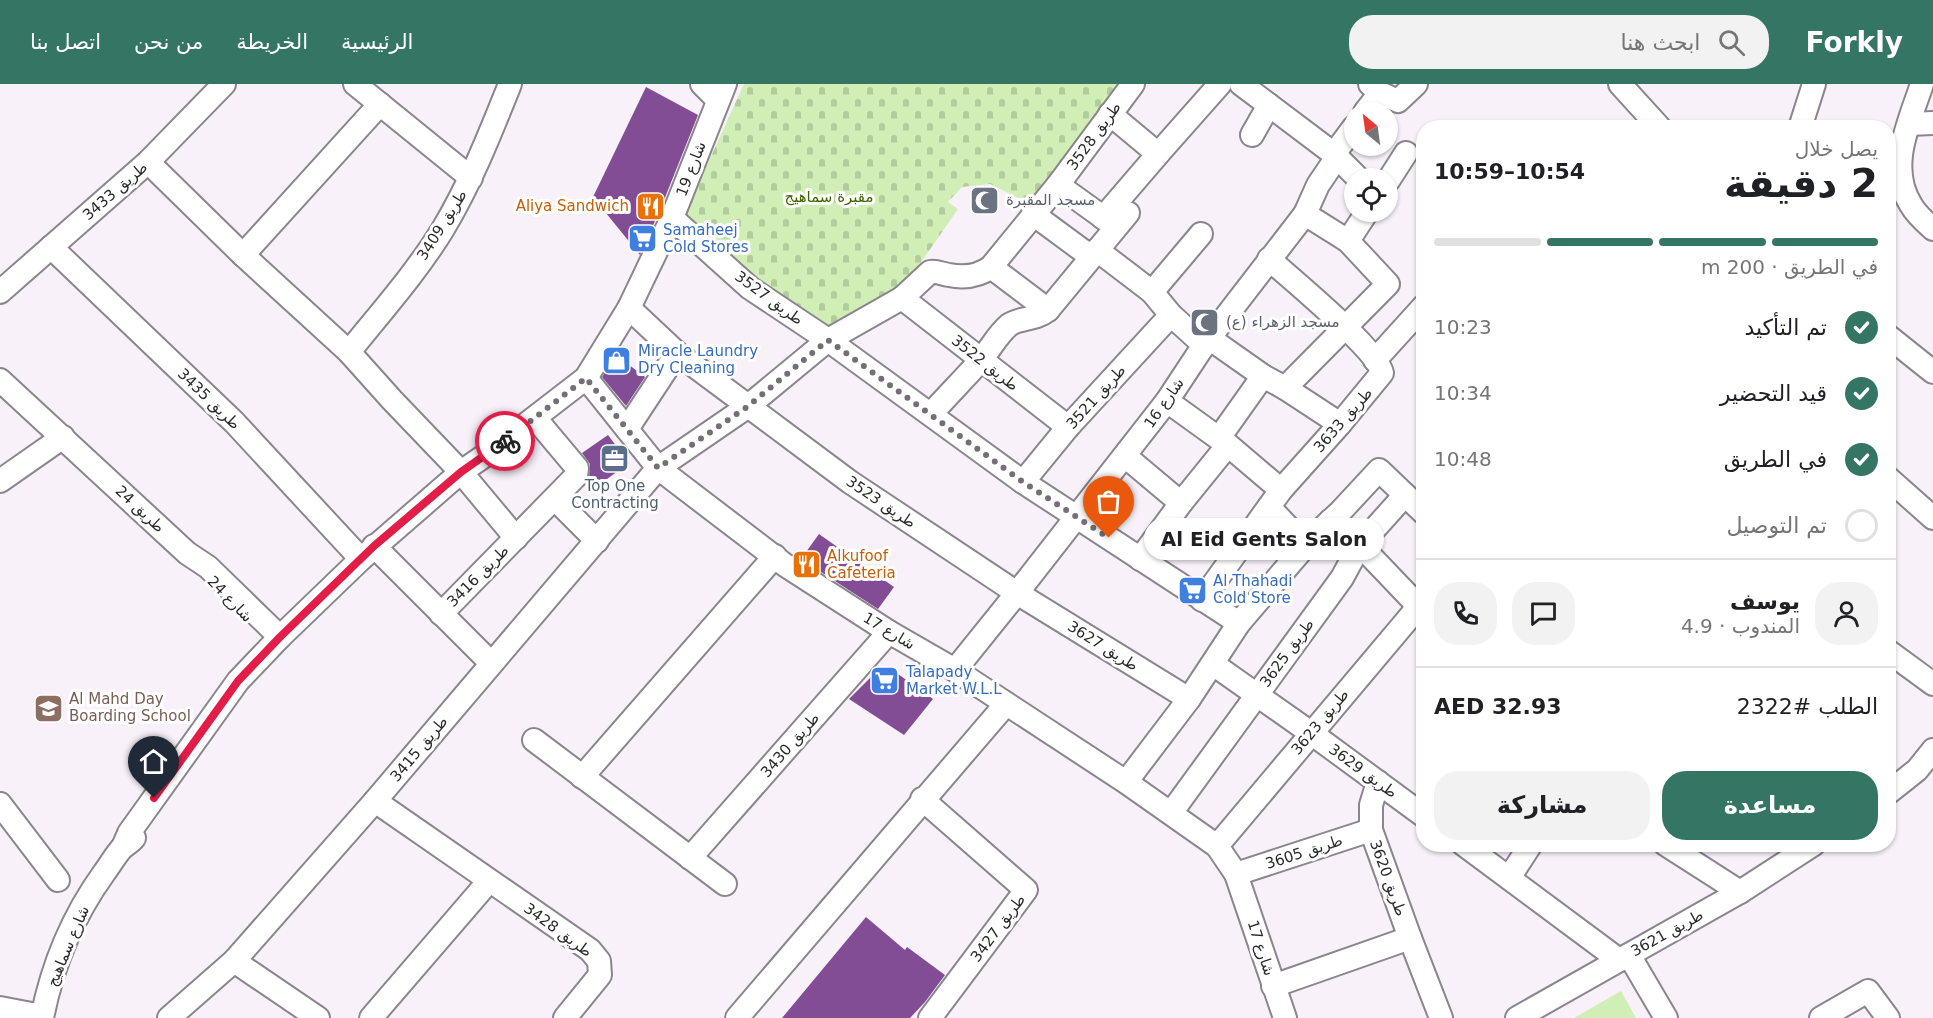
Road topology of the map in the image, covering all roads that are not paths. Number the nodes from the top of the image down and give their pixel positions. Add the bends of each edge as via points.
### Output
1 (224, 84) edge
2 (355, 84) edge
3 (510, 84) edge
4 (1133, 84) edge
5 (1220, 84) edge
6 (1241, 84) edge
7 (1416, 84) edge
8 (1620, 84) edge
9 (1814, 84) edge
10 (1922, 84) edge
11 (715, 89) edge
12 (1375, 89) edge
13 (380, 104) junction
14 (1269, 105) junction
15 (1110, 114) junction
16 (1653, 120) edge
17 (1803, 120) edge
18 (1933, 123) edge
19 (1909, 124) junction
20 (1252, 135) dead end
21 (1344, 142) edge
22 (1406, 153) dead end
23 (1158, 154) junction
24 (1335, 156) junction
25 (148, 162) junction
26 (1348, 168) edge
27 (1396, 168) edge
28 (471, 178) junction
29 (1058, 185) junction
30 (1033, 214) junction
31 (1305, 214) junction
32 (672, 218) junction
33 (1116, 219) junction
34 (1360, 222) edge
35 (1933, 229) edge
36 (1201, 234) dead end
37 (1348, 241) junction
38 (51, 246) junction
39 (1094, 253) junction
40 (243, 255) junction
41 (1269, 259) junction
42 (991, 267) junction
43 (0, 292) edge
44 (1152, 292) junction
45 (902, 298) junction
46 (629, 308) junction
47 (1048, 310) junction
48 (1170, 315) junction
49 (1416, 315) edge
50 (1344, 326) junction
51 (828, 340) junction
52 (1207, 341) junction
53 (1896, 342) edge
54 (349, 352) junction
55 (677, 353) junction
56 (981, 360) junction
57 (1375, 360) junction
58 (1933, 372) edge
59 (1263, 376) junction
60 (586, 378) junction
61 (0, 380) edge
62 (1285, 388) junction
63 (1167, 401) junction
64 (747, 407) junction
65 (931, 414) junction
66 (535, 418) junction
67 (1340, 424) junction
68 (1068, 427) junction
69 (627, 429) junction
70 (63, 437) junction
71 (1223, 442) junction
72 (1125, 456) junction
73 (658, 468) junction
74 (461, 472) junction
75 (0, 481) edge
76 (1023, 482) junction
77 (1896, 485) edge
78 (1405, 495) junction
79 (555, 499) junction
80 (1275, 499) junction
81 (1181, 503) junction
82 (1416, 505) edge
83 (1077, 516) junction
84 (1933, 518) edge
85 (1330, 521) junction
86 (516, 538) junction
87 (597, 541) junction
88 (1360, 545) junction
89 (1306, 546) junction
90 (187, 553) joint
91 (367, 553) junction
92 (775, 556) junction
93 (1140, 559) junction
94 (1017, 593) junction
95 (1202, 600) junction
96 (1416, 601) edge
97 (1416, 612) edge
98 (441, 614) junction
99 (1239, 623) junction
100 (889, 632) junction
101 (276, 641) junction
102 (1896, 657) edge
103 (491, 663) junction
104 (1213, 664) junction
105 (955, 670) junction
106 (1933, 684) edge
107 (1257, 695) junction
108 (1189, 699) junction
109 (1006, 704) junction
110 (1311, 733) junction
111 (534, 740) dead end
112 (1933, 750) edge
113 (582, 777) junction
114 (1126, 782) junction
115 (1378, 782) junction
116 (1896, 787) edge
117 (922, 800) junction
118 (375, 801) junction
119 (0, 804) edge
120 (1416, 811) edge
121 (1171, 813) junction
122 (1371, 830) junction
123 (1217, 846) junction
124 (1474, 852) edge
125 (1526, 852) edge
126 (1678, 852) edge
127 (1802, 852) edge
128 (690, 858) junction
129 (1236, 874) junction
130 (1509, 878) junction
131 (58, 879) dead end
132 (489, 881) junction
133 (725, 884) dead end
134 (1740, 892) junction
135 (1410, 938) junction
136 (1624, 957) junction
137 (234, 961) junction
138 (1273, 986) junction
139 (0, 1008) edge
140 (42, 1017) edge
141 (169, 1018) edge
142 (318, 1018) edge
143 (371, 1018) edge
144 (565, 1018) edge
145 (737, 1018) edge
146 (930, 1018) edge
147 (1285, 1018) edge
148 (1441, 1018) edge
149 (1517, 1018) edge
150 (1666, 1018) edge
151 (1821, 1018) edge
152 (1888, 1018) edge

1 - 25 street, طريق 3433
2 - 13 street
3 - 28 street, طريق 3409
4 - 15 street, طريق 3528
5 - 23 street
6 - 14 street
7 - 12 street via 1398,101
8 - 16 street
9 - 17 street
10 - 19 street
11 - 32 street, شارع 19
13 - 28 street
13 - 40 street
14 - 20 street
14 - 24 street
15 - 23 street
15 - 29 street, طريق 3528
18 - 19 street
19 - 35 street via 1899,159 1901,184 1911,206
21 - 24 street, شارع 16
22 - 27 street
23 - 33 street
24 - 26 street
24 - 31 street, شارع 16
25 - 38 street, طريق 3433
25 - 40 street
28 - 54 street, طريق 3409 via 422,260
29 - 30 street, طريق 3528
29 - 33 street
30 - 39 street
30 - 42 street, طريق 3528
31 - 37 street
31 - 41 street, شارع 16
32 - 46 street, شارع 19
32 - 51 street, طريق 3527 via 750,288
33 - 39 street
34 - 37 street
36 - 44 street
37 - 50 street via 1388,284
38 - 43 street, طريق 3433
38 - 91 street, طريق 3435
39 - 44 street
39 - 47 street
40 - 54 street
41 - 50 street
41 - 52 street, شارع 16
42 - 45 street via 975,276 930,272
42 - 47 street
44 - 48 street
45 - 51 street
45 - 56 street, طريق 3522
46 - 55 street, طريق 3523
46 - 60 street, شارع 19
47 - 56 street via 1010,324
48 - 52 street
48 - 68 street, طريق 3521
49 - 57 street
50 - 57 street
50 - 62 street
51 - 64 street, طريق 3415
51 - 65 street, طريق 3527
52 - 59 street
52 - 63 street, شارع 16
53 - 58 street
54 - 74 street
55 - 64 street, طريق 3523
55 - 69 street
56 - 65 street
56 - 68 street, طريق 3522
57 - 67 street, طريق 3633 via 1382,373
59 - 62 street
59 - 71 street
60 - 66 street, شارع سماهيج
60 - 69 street, شارع 17
61 - 70 street, طريق 24
62 - 67 street
63 - 71 street
63 - 72 street, شارع 16
64 - 73 street, طريق 3415
64 - 94 street, طريق 3523 via 850,482
65 - 76 street, طريق 3527
66 - 74 street, شارع سماهيج
66 - 79 street, طريق 3416 via 577,468 576,476
67 - 80 street, طريق 3633
68 - 76 street, طريق 3521
69 - 73 street, شارع 17
70 - 75 street
70 - 90 street, طريق 24
71 - 80 street
71 - 81 street
72 - 81 street
72 - 83 street, شارع 16
73 - 87 street, طريق 3415
73 - 92 street, شارع 17
74 - 86 street, طريق 3416
74 - 91 street, شارع سماهيج
76 - 83 street, طريق 3527
77 - 84 street
78 - 82 street
78 - 85 street via 1379,470
78 - 88 street, طريق 3625
79 - 86 street, طريق 3416
79 - 87 street
80 - 89 street
80 - 95 street, طريق 3633
81 - 93 street
83 - 93 street
83 - 94 street, شارع 16
85 - 88 street
85 - 89 street
86 - 98 street, طريق 3416
87 - 103 street, طريق 3415
88 - 96 street
88 - 107 street, طريق 3625 via 1342,578
89 - 99 street
90 - 101 street, شارع 24
91 - 98 street, طريق 3416
91 - 101 street, شارع سماهيج
92 - 100 street, شارع 17
92 - 113 street
93 - 95 street
94 - 105 street, شارع 16
94 - 108 street, طريق 3627
95 - 99 street
97 - 110 street, طريق 3623
98 - 103 street, طريق 3416
99 - 104 street
100 - 105 street, شارع 17
100 - 128 street, طريق 3430
101 - 140 street, شارع سماهيج via 238,681 102,875 69,935
102 - 106 street
103 - 118 street, طريق 3415
104 - 107 street, طريق 3629
104 - 108 street
105 - 109 street, شارع 17
107 - 110 street, طريق 3629
107 - 121 street, طريق 3625
108 - 114 street
109 - 114 street, شارع 17
109 - 117 street
110 - 115 street, طريق 3629
110 - 123 street, طريق 3623
111 - 113 street
112 - 116 street
113 - 128 street
114 - 121 street, شارع 17
115 - 120 street, طريق 3629
115 - 122 street, طريق 3620 via 1371,806
117 - 145 street
117 - 146 street, طريق 3427 via 1026,890
118 - 132 street, طريق 3428
118 - 137 street, طريق 3415
119 - 131 street
121 - 123 street, شارع 17
122 - 129 street, طريق 3605
122 - 135 street, طريق 3620
123 - 129 street, شارع 17
124 - 130 street
125 - 130 street
126 - 134 street
127 - 134 street, طريق 3621
128 - 133 street
129 - 138 street, شارع 17
130 - 136 street
132 - 143 street
132 - 144 street, طريق 3428 via 599,960 600,975
134 - 136 street, طريق 3621
135 - 138 street
135 - 148 street, طريق 3620
136 - 149 street, طريق 3621
136 - 150 street
137 - 141 street, طريق 3415
137 - 142 street
138 - 147 street, شارع 17
139 - 140 street
151 - 152 street via 1868,991

